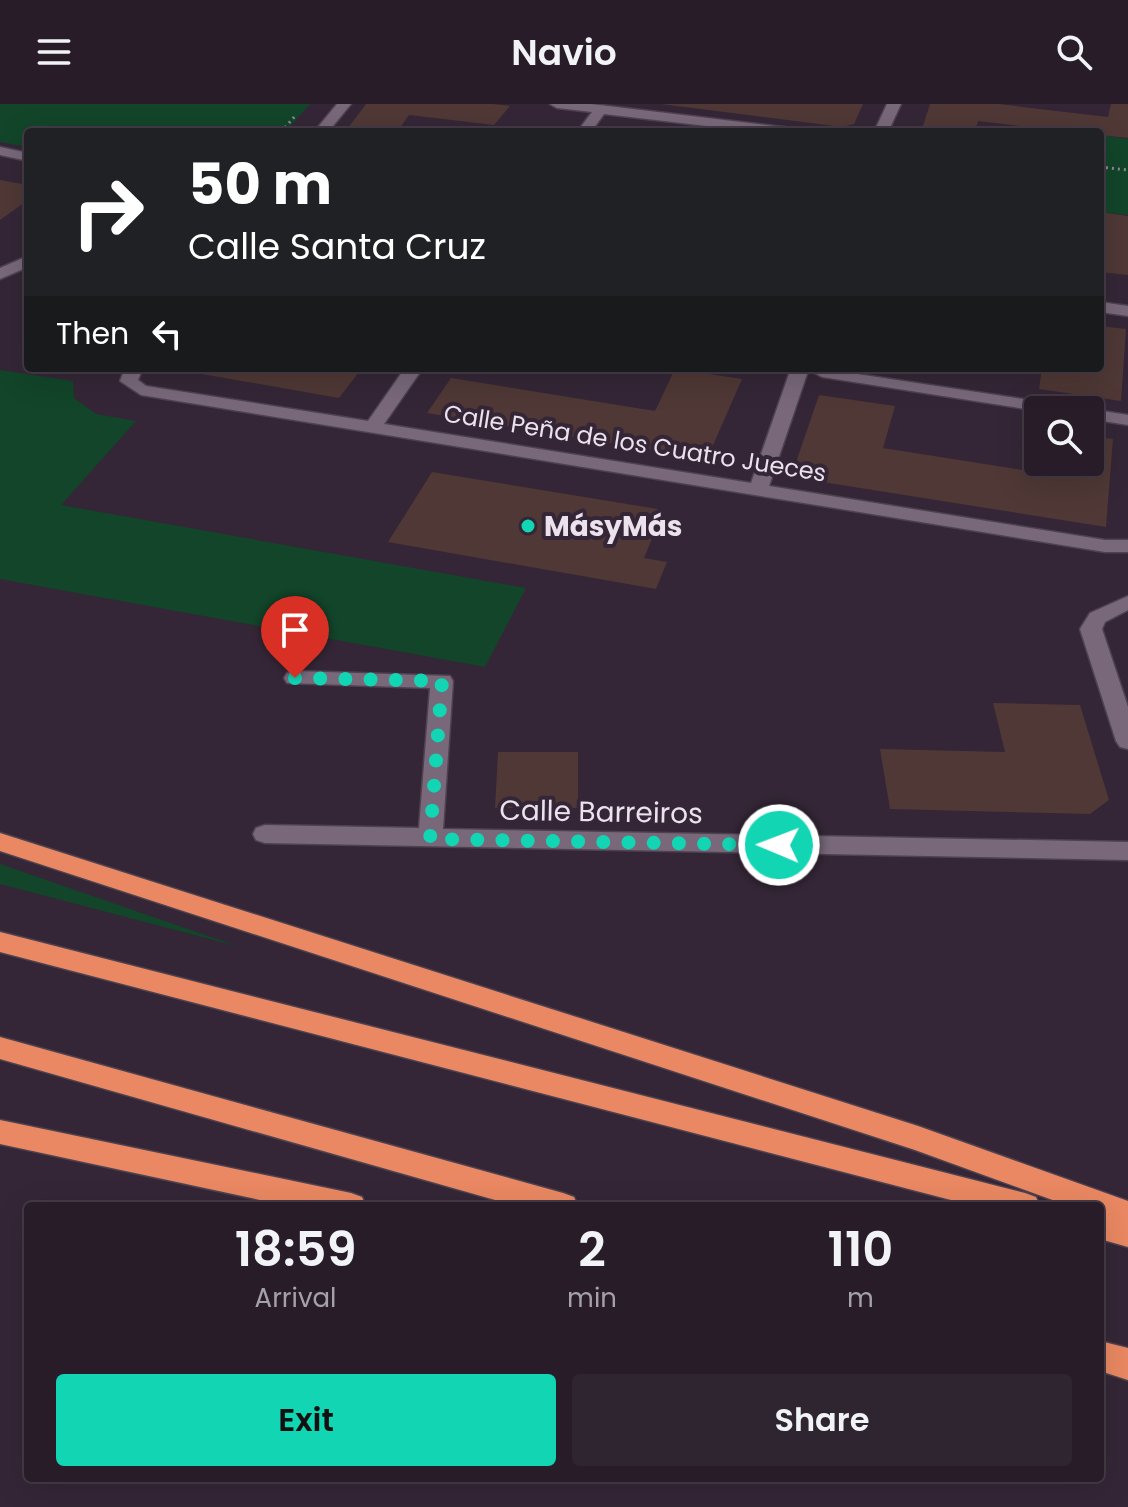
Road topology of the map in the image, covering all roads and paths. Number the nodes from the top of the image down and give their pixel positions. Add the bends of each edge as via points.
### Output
1 (344, 104) edge
2 (557, 104) edge
3 (894, 104) edge
4 (298, 113) dead end
5 (598, 114) dead end
6 (285, 128) edge
7 (324, 128) edge
8 (587, 128) edge
9 (758, 128) edge
10 (883, 128) edge
11 (0, 151) edge
12 (24, 156) edge
13 (1104, 167) edge
14 (1128, 170) edge
15 (24, 263) edge
16 (0, 274) edge
17 (1104, 308) edge
18 (1128, 311) edge
19 (411, 372) edge
20 (799, 372) edge
21 (822, 372) dead end
22 (134, 377) edge
23 (1024, 404) edge
24 (1104, 416) edge
25 (1128, 420) edge
26 (373, 427) junction
27 (758, 489) junction
28 (1128, 546) edge
29 (1128, 602) edge
30 (295, 678) dead end
31 (1118, 682) edge
32 (1128, 741) edge
33 (265, 834) dead end
34 (430, 839) junction
35 (0, 842) edge
36 (1128, 851) edge
37 (0, 942) edge
38 (0, 1048) edge
39 (0, 1132) edge
40 (332, 1202) edge
41 (549, 1202) edge
42 (1009, 1202) edge
43 (1095, 1202) edge
44 (1104, 1205) edge
45 (1128, 1214) edge
46 (1104, 1226) edge
47 (1128, 1233) edge
48 (1104, 1357) edge
49 (1128, 1364) edge

1 - 7 street
2 - 9 street
3 - 10 street
4 - 6 path
5 - 8 street
11 - 12 street
13 - 14 path
15 - 16 street
17 - 18 street
19 - 26 street
20 - 27 street
21 - 23 street
22 - 26 street, Calle Peña de los Cuatro Jueces
24 - 25 street
26 - 27 street, Calle Peña de los Cuatro Jueces
27 - 28 street, Calle Peña de los Cuatro Jueces
29 - 31 street via 1097,618 1091,629
30 - 34 street via 442,681
31 - 32 street
33 - 34 street, Calle Barreiros
34 - 36 street, Calle Barreiros
35 - 43 highway via 918,1138
37 - 42 highway
38 - 41 highway
39 - 40 highway
44 - 45 highway
46 - 47 highway
48 - 49 highway

